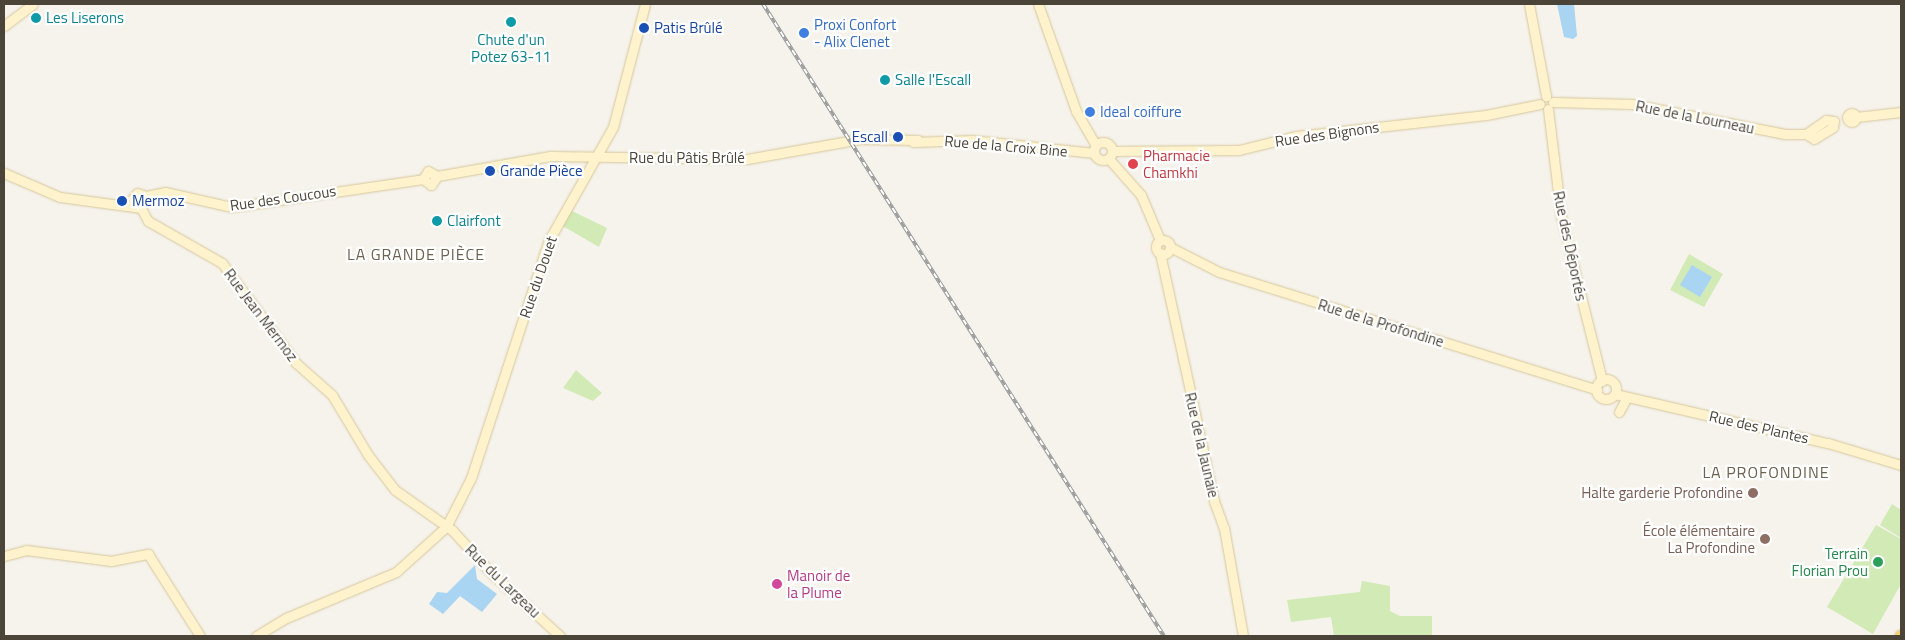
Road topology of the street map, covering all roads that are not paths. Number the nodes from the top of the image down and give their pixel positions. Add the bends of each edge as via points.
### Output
1 (33, 4) edge
2 (645, 4) edge
3 (1038, 4) edge
4 (1529, 4) edge
5 (4, 26) edge
6 (1547, 102) junction
7 (1901, 112) edge
8 (857, 142) joint
9 (1095, 149) junction
10 (1111, 155) junction
11 (600, 156) junction
12 (4, 173) edge
13 (146, 196) junction
14 (135, 204) junction
15 (1160, 240) junction
16 (1170, 247) junction
17 (1160, 254) junction
18 (1602, 381) junction
19 (1597, 390) junction
20 (1615, 394) junction
21 (1626, 399) junction
22 (1619, 412) dead end
23 (1901, 466) edge
24 (446, 527) junction
25 (4, 556) edge
26 (200, 636) edge
27 (256, 636) edge
28 (560, 636) edge
29 (1243, 636) edge

1 - 5 street
2 - 11 street, Rue du Douet via 614,121
3 - 9 street via 1076,111
4 - 6 street, Rue des Déportés
6 - 7 street, Rue de la Lourneau via 1632,104 1785,134 1806,134 1826,120
6 - 10 street, Rue des Bignons via 1486,114 1296,136 1239,150
6 - 18 street, Rue des Déportés via 1561,216
8 - 9 street, Rue de la Croix Bine via 972,140
8 - 11 street, Rue du Pâtis Brûlé via 747,159
9 - 10 street via 1100,160
9 - 10 street via 1106,142
10 - 15 street via 1139,193
11 - 13 street, Rue des Coucous via 542,156 437,176 428,171 423,179 232,207 165,192
11 - 24 street, Rue du Douet via 549,240 480,452
12 - 14 street via 60,197
13 - 14 street via 146,204
13 - 14 street, Rue des Coucous via 137,193
14 - 24 street, Rue Jean Mermoz via 148,221 207,252 228,269 296,363 332,395 384,478
15 - 16 street via 1166,240
15 - 17 street via 1156,247
16 - 17 street via 1167,253
16 - 19 street, Rue de la Profondine via 1219,272
17 - 29 street, Rue de la Jaunaie via 1214,501 1224,528
18 - 19 street
18 - 20 street via 1613,382
19 - 20 street via 1604,399
20 - 21 street, Rue des Plantes
21 - 22 street
21 - 23 street, Rue des Plantes via 1828,443
24 - 27 street via 396,572 286,618
24 - 28 street, Rue du Largeau
25 - 26 street via 26,550 111,561 148,554

